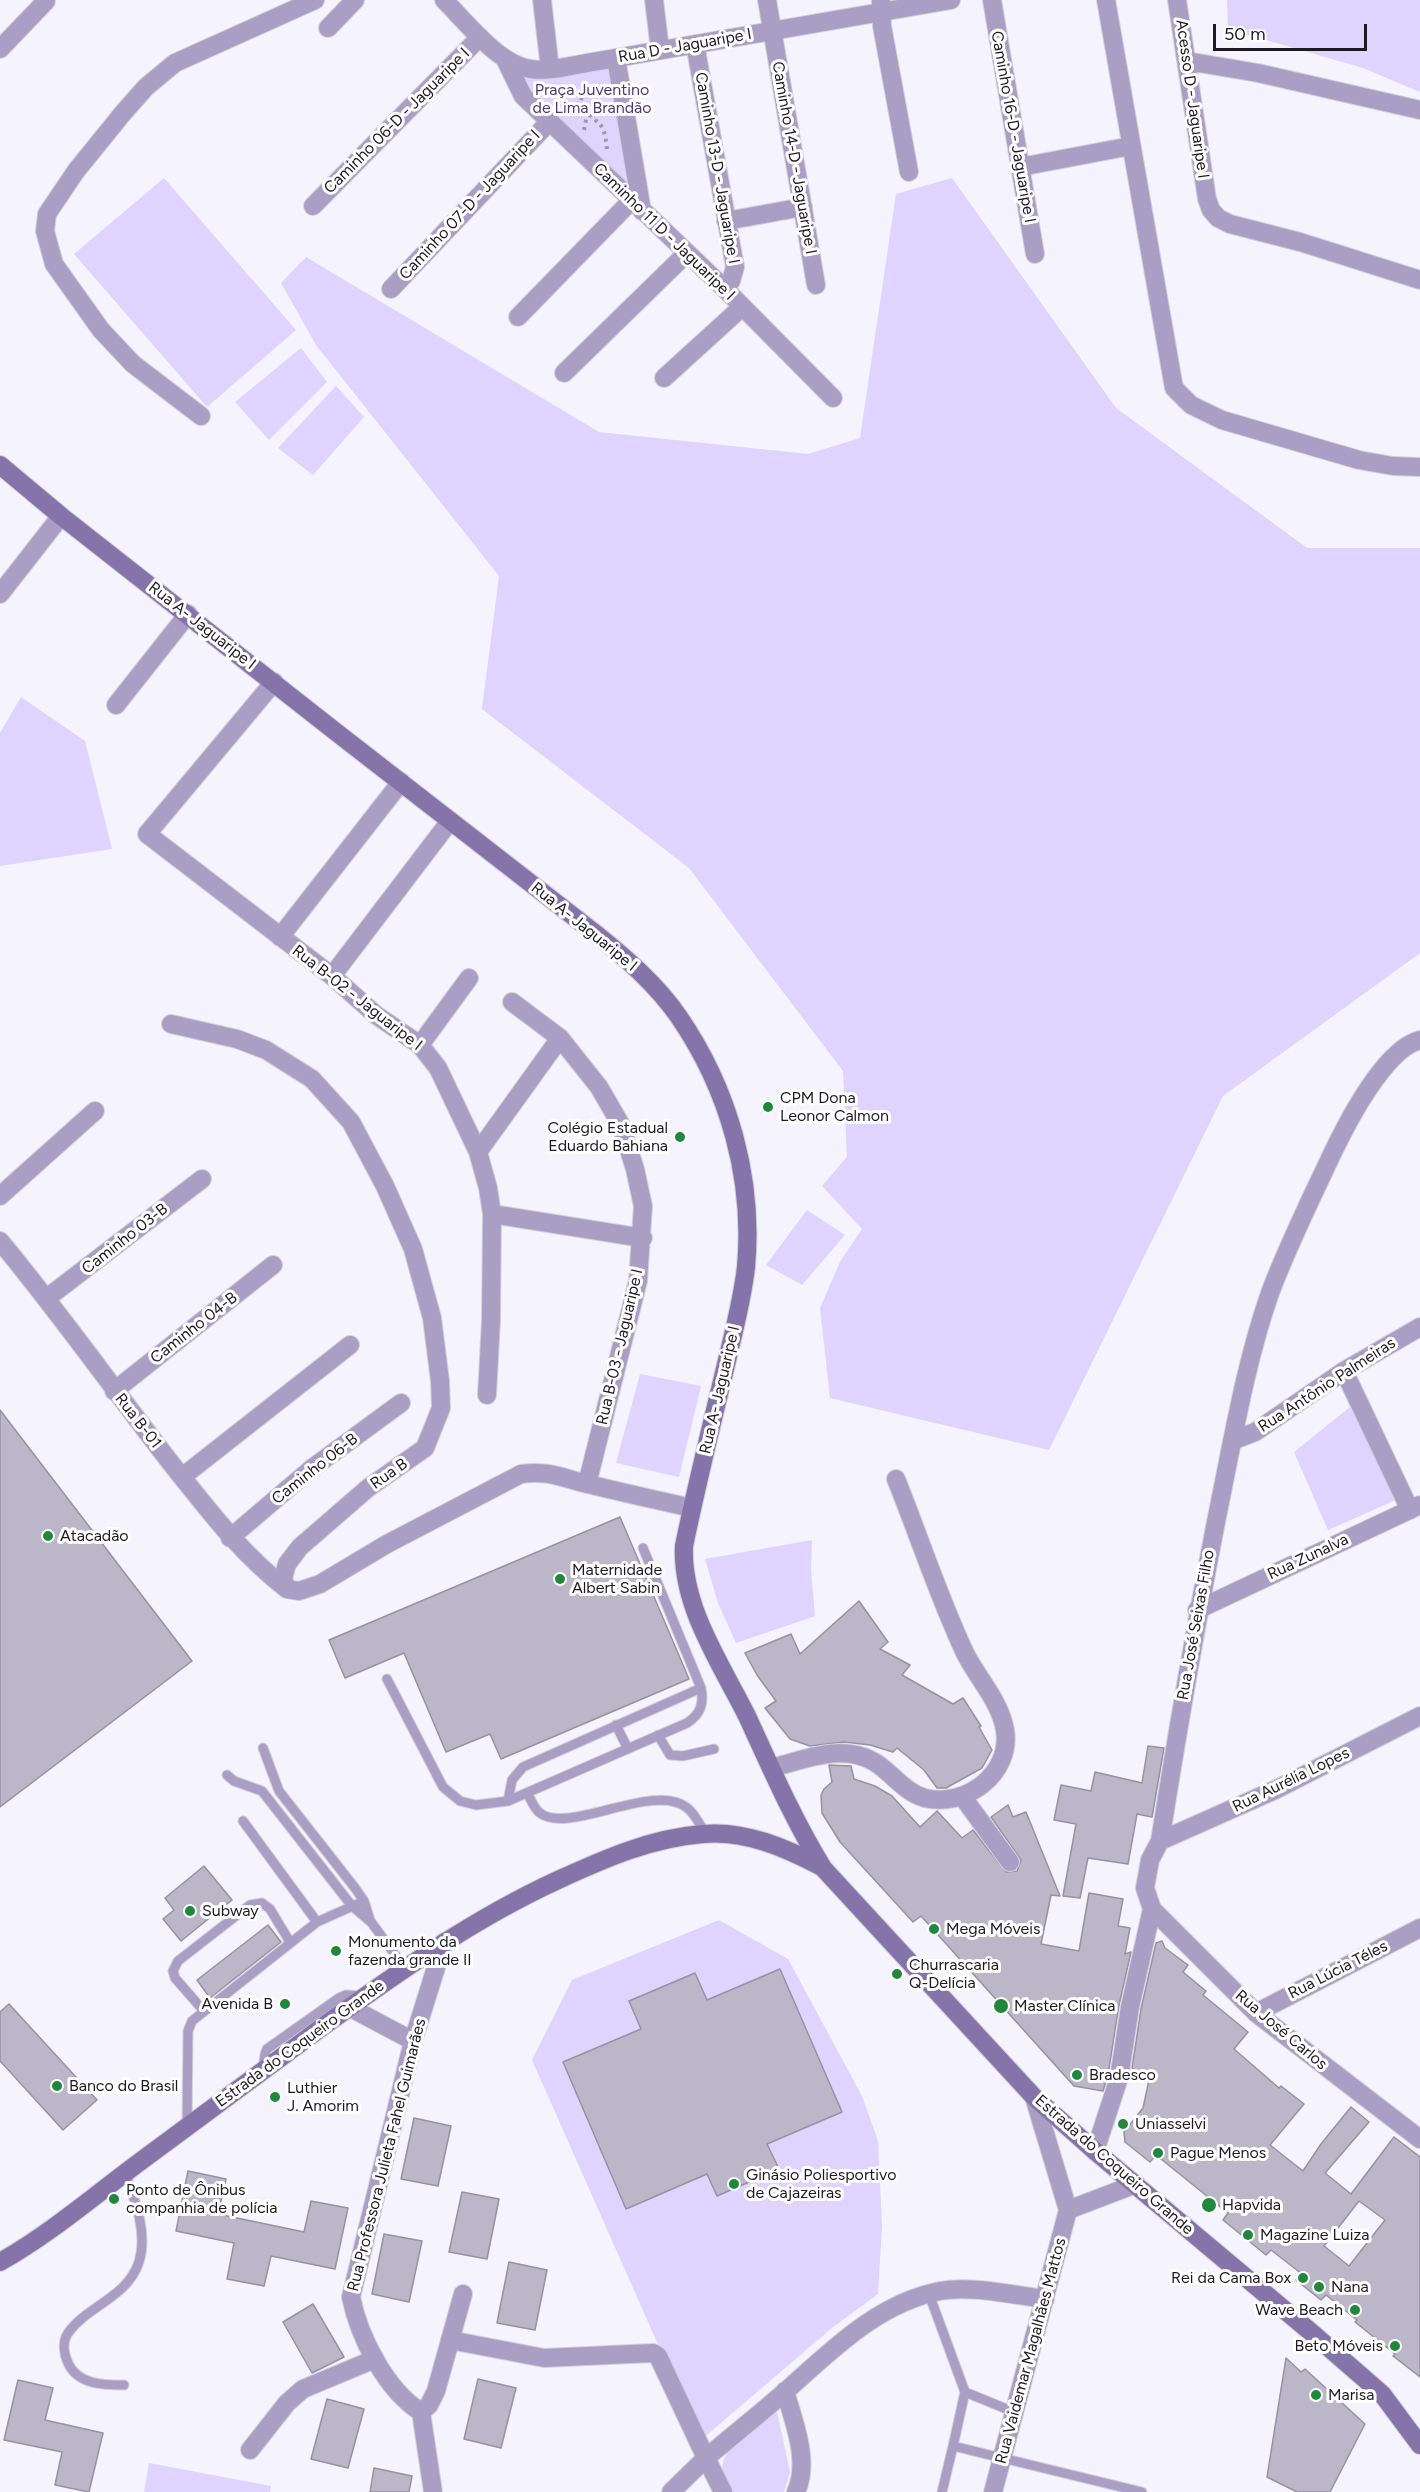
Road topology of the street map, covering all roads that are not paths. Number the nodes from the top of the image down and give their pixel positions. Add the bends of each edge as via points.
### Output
1 (315, 0) edge
2 (355, 0) edge
3 (444, 0) edge
4 (542, 0) edge
5 (654, 0) edge
6 (767, 0) edge
7 (951, 0) edge
8 (992, 0) edge
9 (1107, 0) edge
10 (1178, 0) edge
11 (46, 1) edge
12 (881, 6) edge
13 (328, 28) dead end
14 (772, 31) junction
15 (480, 37) junction
16 (695, 44) junction
17 (0, 49) edge
18 (660, 50) junction
19 (616, 58) junction
20 (505, 59) junction
21 (1187, 61) junction
22 (550, 69) junction
23 (1420, 110) edge
24 (548, 119) junction
25 (1131, 146) junction
26 (1020, 167) junction
27 (909, 172) dead end
28 (313, 206) dead end
29 (637, 206) junction
30 (802, 207) junction
31 (726, 221) junction
32 (687, 254) junction
33 (1035, 254) dead end
34 (1420, 280) edge
35 (816, 285) dead end
36 (724, 288) junction
37 (391, 289) dead end
38 (742, 307) junction
39 (518, 317) dead end
40 (564, 373) dead end
41 (664, 378) dead end
42 (833, 398) dead end
43 (201, 416) dead end
44 (0, 465) edge
45 (1420, 467) edge
46 (61, 516) junction
47 (0, 594) edge
48 (188, 614) junction
49 (274, 682) junction
50 (116, 705) dead end
51 (401, 782) junction
52 (450, 821) junction
53 (280, 937) junction
54 (332, 976) junction
55 (469, 978) dead end
56 (512, 1002) dead end
57 (171, 1024) dead end
58 (560, 1038) junction
59 (1420, 1040) edge
60 (420, 1045) junction
61 (95, 1111) dead end
62 (478, 1152) junction
63 (202, 1179) dead end
64 (0, 1196) edge
65 (492, 1214) junction
66 (643, 1238) junction
67 (0, 1242) edge
68 (273, 1265) dead end
69 (47, 1298) junction
70 (1420, 1327) edge
71 (350, 1346) dead end
72 (1344, 1371) junction
73 (114, 1391) junction
74 (487, 1395) dead end
75 (401, 1402) dead end
76 (1232, 1441) junction
77 (182, 1477) junction
78 (896, 1479) dead end
79 (587, 1484) junction
80 (1415, 1507) edge
81 (692, 1508) junction
82 (230, 1538) junction
83 (643, 1548) dead end
84 (287, 1589) junction
85 (1197, 1610) junction
86 (387, 1680) dead end
87 (701, 1688) junction
88 (1420, 1716) edge
89 (616, 1725) junction
90 (658, 1736) junction
91 (263, 1748) dead end
92 (628, 1749) junction
93 (714, 1749) dead end
94 (772, 1768) junction
95 (227, 1775) dead end
96 (527, 1793) junction
97 (962, 1796) junction
98 (508, 1801) junction
99 (243, 1821) dead end
100 (705, 1833) junction
101 (1160, 1840) junction
102 (1010, 1862) dead end
103 (823, 1868) junction
104 (364, 1901) junction
105 (352, 1906) junction
106 (1152, 1909) junction
107 (318, 1922) junction
108 (371, 1922) junction
109 (1420, 1928) edge
110 (290, 1942) junction
111 (444, 1942) junction
112 (405, 1968) junction
113 (365, 1996) junction
114 (350, 2007) junction
115 (203, 2010) junction
116 (1256, 2013) junction
117 (413, 2041) junction
118 (263, 2070) junction
119 (1034, 2097) junction
120 (187, 2127) junction
121 (1420, 2139) edge
122 (1095, 2151) junction
123 (125, 2173) junction
124 (1136, 2184) junction
125 (1068, 2210) junction
126 (0, 2262) edge
127 (463, 2294) dead end
128 (929, 2294) junction
129 (1045, 2299) junction
130 (450, 2340) junction
131 (375, 2359) junction
132 (124, 2385) dead end
133 (785, 2391) junction
134 (965, 2392) junction
135 (421, 2412) junction
136 (1014, 2412) junction
137 (1420, 2445) edge
138 (953, 2446) junction
139 (250, 2450) dead end
140 (1002, 2457) junction
141 (706, 2458) junction
142 (433, 2492) edge
143 (671, 2492) edge
144 (723, 2492) edge
145 (796, 2492) edge
146 (942, 2492) edge
147 (993, 2492) edge
148 (1142, 2492) edge

1 - 43 street via 175,63 146,87 76,171 47,214 45,231 54,264 101,330 133,364
2 - 13 street
3 - 15 street, Rua D - Jaguaripe I
4 - 22 street
5 - 18 street
6 - 14 street, Caminho 14-D - Jaguaripe I
7 - 12 street, Rua D - Jaguaripe I
8 - 26 street, Caminho 16-D - Jaguaripe I
9 - 25 street
10 - 21 street, Acesso D - Jaguaripe I
11 - 17 street
12 - 14 street, Rua D - Jaguaripe I
12 - 27 street
14 - 16 street, Rua D - Jaguaripe I
14 - 30 street, Caminho 14-D - Jaguaripe I
15 - 20 street, Rua D - Jaguaripe I
15 - 28 street, Caminho 06-D - Jaguaripe I
16 - 18 street, Rua D - Jaguaripe I
16 - 31 street, Caminho 13-D - Jaguaripe I
18 - 19 street, Rua D - Jaguaripe I
19 - 22 street, Rua D - Jaguaripe I
19 - 29 street
20 - 22 street, Rua D - Jaguaripe I via 532,70
20 - 24 street, Caminho 11 D - Jaguaripe I via 523,96
21 - 23 street
21 - 34 street, Acesso D - Jaguaripe I via 1207,199 1218,218
24 - 29 street, Caminho 11 D - Jaguaripe I
24 - 37 street, Caminho 07-D - Jaguaripe I
25 - 26 street
25 - 45 street via 1174,388 1191,405 1222,420 1359,460
26 - 33 street, Caminho 16-D - Jaguaripe I
29 - 32 street, Caminho 11 D - Jaguaripe I
29 - 39 street
30 - 31 street
30 - 35 street, Caminho 14-D - Jaguaripe I
31 - 36 street, Caminho 13-D - Jaguaripe I via 735,267
32 - 36 street, Caminho 11 D - Jaguaripe I
32 - 40 street
36 - 38 street, Caminho 11 D - Jaguaripe I
38 - 41 street
38 - 42 street, Caminho 11 D - Jaguaripe I
44 - 46 main road, Rua A- Jaguaripe I
46 - 47 street
46 - 48 main road, Rua A- Jaguaripe I
48 - 49 main road, Rua A- Jaguaripe I
48 - 50 street
49 - 51 main road, Rua A- Jaguaripe I
49 - 53 street, Rua B-02 - Jaguaripe I via 147,834
51 - 52 main road, Rua A- Jaguaripe I
51 - 53 street
52 - 54 street
52 - 81 main road, Rua A- Jaguaripe I via 626,958 652,985 679,1017 701,1053 730,1119 746,1199 746,1268
53 - 54 street, Rua B-02 - Jaguaripe I
54 - 60 street, Rua B-02 - Jaguaripe I via 376,1015
55 - 60 street
56 - 58 street, Rua B-03 - Jaguaripe I
57 - 84 street, Rua B via 266,1050 312,1079 351,1122 412,1249 432,1318 441,1408 425,1448 368,1488 300,1547 287,1564 283,1579
58 - 62 street
58 - 66 street, Rua B-03 - Jaguaripe I via 599,1087 621,1125 643,1206
59 - 76 street, Rua José Seixas Filho via 1391,1060 1353,1112 1297,1229 1270,1293
60 - 62 street, Rua B-02 - Jaguaripe I via 438,1068
61 - 64 street
62 - 65 street, Rua B-02 - Jaguaripe I
63 - 69 street, Caminho 03-B
65 - 66 street
65 - 74 street, Rua B-02 - Jaguaripe I
66 - 79 street, Rua B-03 - Jaguaripe I via 638,1281
67 - 69 street, Rua B-01
68 - 73 street, Caminho 04-B
69 - 73 street, Rua B-01
70 - 72 street, Rua Antônio Palmeiras
71 - 77 street
72 - 76 street, Rua Antônio Palmeiras via 1255,1432
72 - 80 street
73 - 77 street, Rua B-01
75 - 82 street, Caminho 06-B via 311,1469
76 - 85 street, Rua José Seixas Filho
77 - 82 street, Rua B-01
78 - 97 street via 966,1654 1000,1713 1005,1731 1005,1749 999,1765 989,1779
79 - 81 street
79 - 84 street via 539,1471 521,1474 320,1584 299,1591
80 - 85 street, Rua Zunalva
81 - 94 main road, Rua A- Jaguaripe I via 684,1546 687,1588
82 - 84 street, Rua B-01
83 - 87 lane
85 - 101 street, Rua José Seixas Filho
86 - 98 lane via 443,1787 460,1801 476,1805
87 - 89 lane
87 - 90 lane via 702,1705 694,1718
88 - 101 street, Rua Aurélia Lopes via 1277,1789
89 - 92 lane
89 - 98 lane via 523,1767 512,1780
90 - 92 lane
90 - 93 lane via 670,1755
91 - 104 lane via 279,1791
92 - 96 lane
94 - 97 street via 838,1752 858,1754 923,1798 943,1800
94 - 103 main road, Estrada do Coqueiro Grande via 801,1832
95 - 105 lane via 262,1791
96 - 98 lane
96 - 100 lane via 538,1812 549,1818 670,1801 686,1806
97 - 102 street
99 - 107 lane
100 - 103 main road, Estrada do Coqueiro Grande via 769,1843
100 - 111 main road, Estrada do Coqueiro Grande via 672,1838 613,1856 527,1894
101 - 106 street, Rua José Seixas Filho via 1150,1860 1145,1887
103 - 119 main road, Estrada do Coqueiro Grande
104 - 105 lane
104 - 108 lane
105 - 107 lane
105 - 108 lane
106 - 116 street, Rua José Carlos
106 - 122 street, Rua José Seixas Filho via 1119,2078
107 - 110 lane
108 - 112 lane
109 - 116 street, Rua Lúcia Téles
110 - 115 lane
110 - 115 lane via 270,1909 262,1903 250,1905 178,1961 173,1971 176,1978
111 - 112 main road, Estrada do Coqueiro Grande
111 - 117 street, Rua Professora Julieta Fahel Guimarães
112 - 113 main road, Estrada do Coqueiro Grande
113 - 114 main road, Estrada do Coqueiro Grande
113 - 118 lane via 339,1998 267,2049
114 - 117 street
114 - 118 main road, Estrada do Coqueiro Grande
115 - 120 lane via 188,2031
116 - 121 street, Rua José Carlos
117 - 131 street, Rua Professora Julieta Fahel Guimarães via 351,2297 356,2321
118 - 120 main road, Estrada do Coqueiro Grande
119 - 122 main road, Estrada do Coqueiro Grande
119 - 125 street
120 - 123 main road, Estrada do Coqueiro Grande
122 - 124 main road, Estrada do Coqueiro Grande
123 - 126 main road, Estrada do Coqueiro Grande
123 - 132 lane via 140,2225 139,2261 121,2290 77,2324 64,2345 71,2370 81,2378 94,2384
124 - 125 street
124 - 137 main road, Estrada do Coqueiro Grande via 1382,2394
125 - 129 street, Rua Vaidemar Magalhães Mattos
127 - 130 street
128 - 129 street via 965,2290
128 - 133 street via 881,2314 839,2343
128 - 134 lane
129 - 136 street, Rua Vaidemar Magalhães Mattos
130 - 135 street via 436,2391
130 - 141 street via 544,2358 653,2353 658,2356
131 - 135 street, Rua Professora Julieta Fahel Guimarães
131 - 139 street via 303,2389
133 - 141 street
133 - 145 street via 800,2451 802,2478
134 - 136 lane
134 - 138 lane
135 - 142 street
136 - 140 street, Rua Vaidemar Magalhães Mattos
138 - 140 lane
138 - 146 lane
140 - 147 street, Rua Vaidemar Magalhães Mattos
140 - 148 lane
141 - 143 street
141 - 144 street

